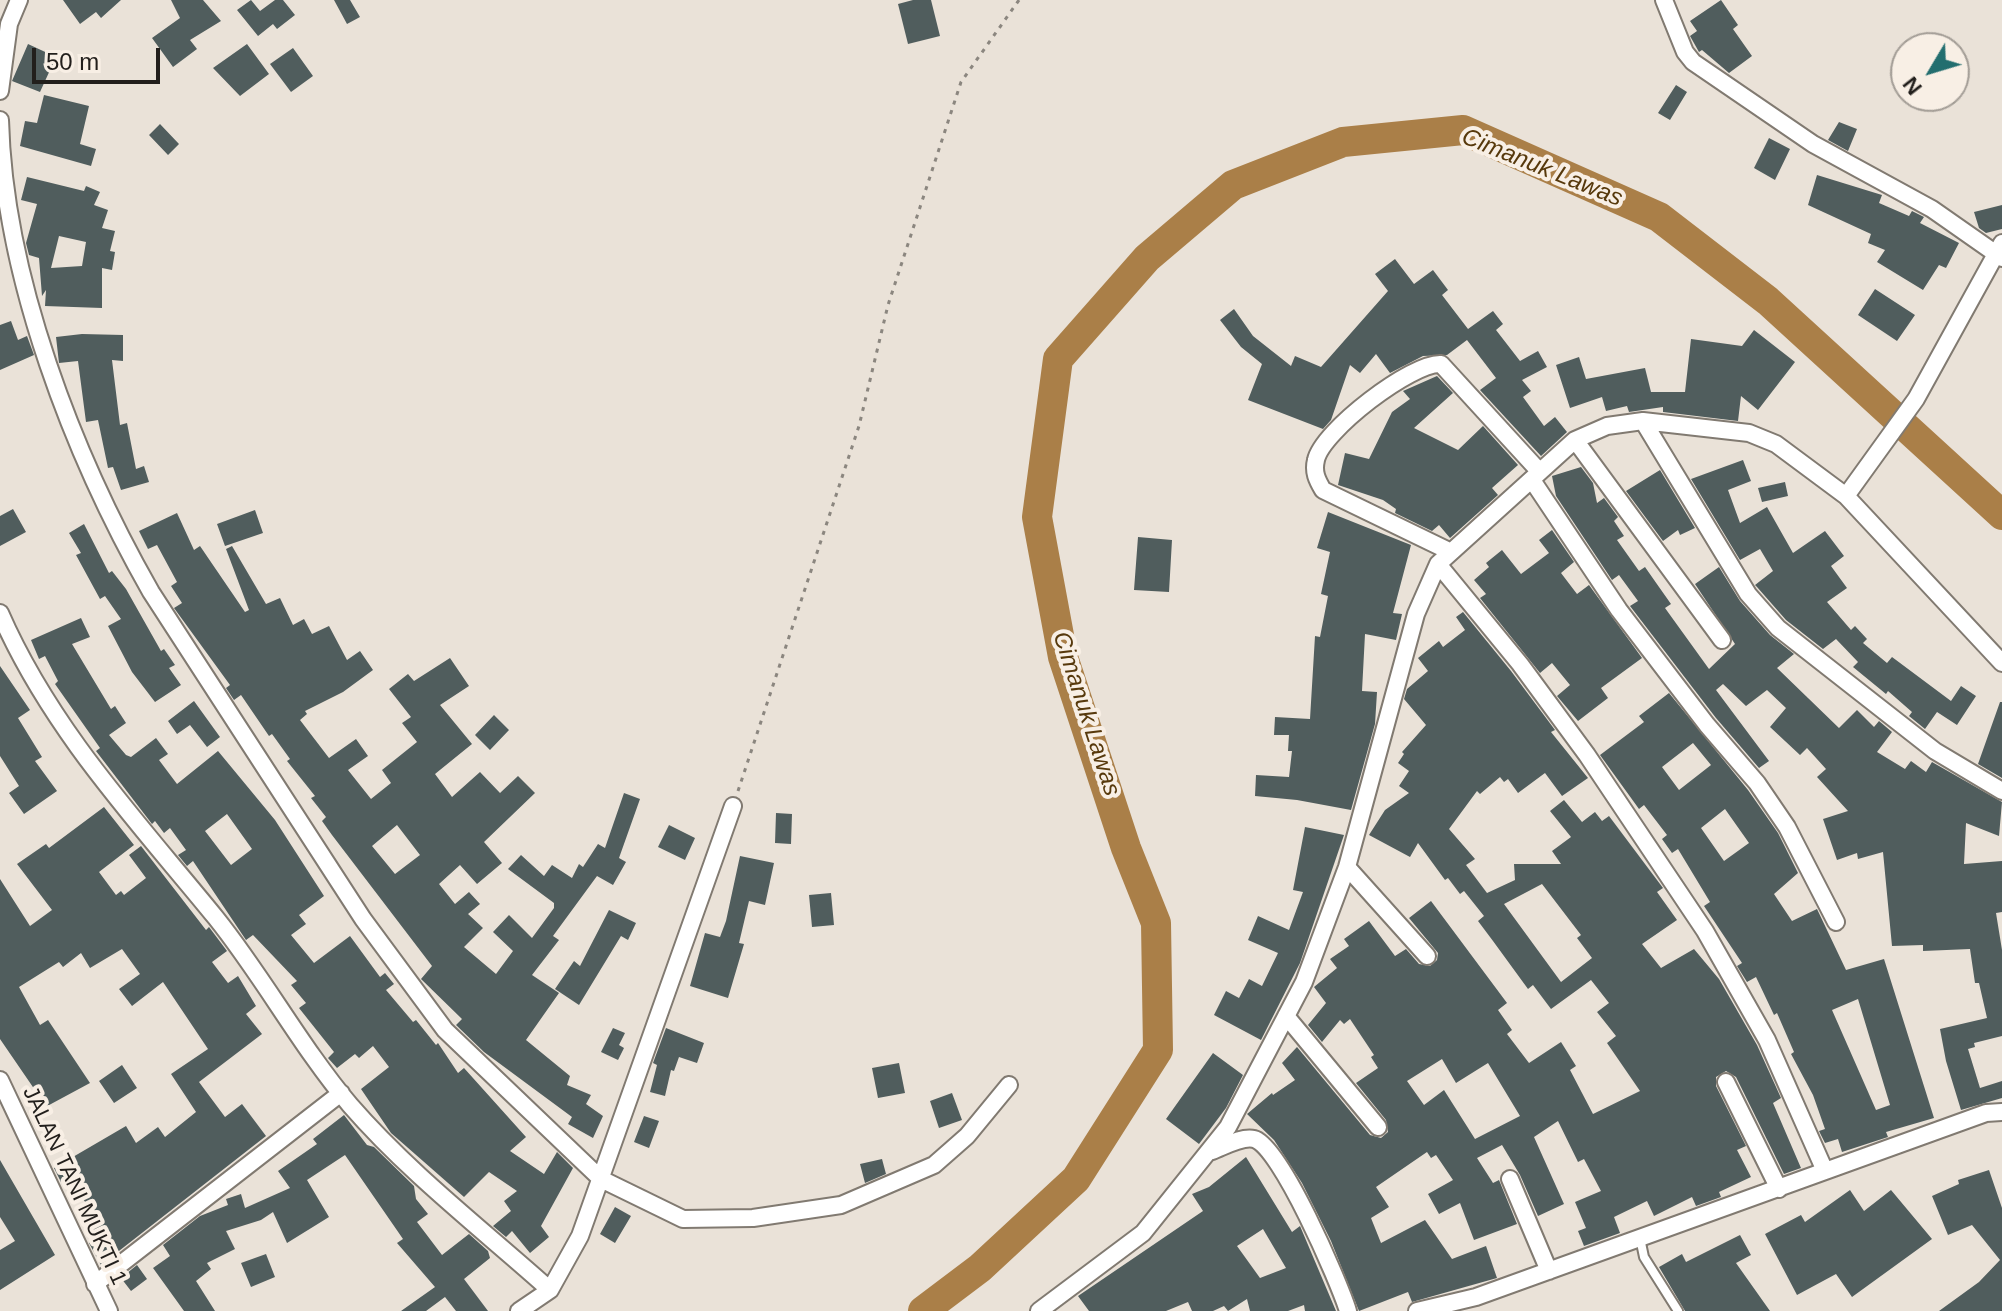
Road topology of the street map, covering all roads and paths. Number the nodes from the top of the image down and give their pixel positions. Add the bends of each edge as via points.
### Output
1 (19, 0) edge
2 (1019, 0) edge
3 (1664, 0) edge
4 (0, 91) edge
5 (0, 120) edge
6 (2000, 251) edge
7 (1643, 421) junction
8 (1575, 440) junction
9 (1535, 476) junction
10 (1846, 496) junction
11 (1451, 552) junction
12 (1438, 564) junction
13 (0, 613) edge
14 (1722, 640) dead end
15 (2002, 663) edge
16 (2002, 791) edge
17 (733, 806) joint
18 (1347, 867) junction
19 (1836, 922) dead end
20 (1427, 956) dead end
21 (1286, 1016) junction
22 (0, 1080) edge
23 (1726, 1082) dead end
24 (1009, 1085) dead end
25 (341, 1093) junction
26 (2002, 1112) edge
27 (1378, 1127) dead end
28 (1212, 1151) junction
29 (1825, 1171) junction
30 (601, 1179) junction
31 (1510, 1179) dead end
32 (1779, 1189) junction
33 (1640, 1238) junction
34 (1549, 1271) junction
35 (95, 1284) junction
36 (550, 1290) junction
37 (1063, 1304) edge
38 (109, 1311) edge
39 (519, 1311) edge
40 (1039, 1311) edge
41 (1348, 1311) edge
42 (1417, 1311) edge
43 (1678, 1311) edge

1 - 4 street via 9,24
2 - 17 path via 961,82 888,305 854,440
3 - 6 street via 1693,62 1813,144
5 - 30 street via 1,156 30,299 63,410 128,552 265,772 408,982 445,1030
6 - 10 street via 1916,399
7 - 8 street via 1607,426
7 - 10 street via 1749,433 1776,444
7 - 16 street via 1748,594 1771,621 1935,751
8 - 9 street
8 - 14 street
9 - 11 street
9 - 11 street via 1441,364 1411,374 1329,436 1316,459 1316,479 1323,490
9 - 19 street via 1619,610 1757,783 1795,840
10 - 15 street
11 - 12 street
12 - 18 street via 1416,614
12 - 29 street via 1587,755 1705,931 1773,1052
13 - 25 street via 29,673 93,770 226,932
17 - 30 street
18 - 20 street
18 - 21 street
21 - 27 street
21 - 28 street
22 - 35 street, JALAN TANI MUKTI 1
23 - 32 street
24 - 30 street via 967,1136 934,1165 841,1205 753,1218 683,1219
25 - 35 street
25 - 36 street via 406,1162
26 - 29 street via 1986,1113
28 - 37 street via 1143,1233
28 - 41 street via 1249,1139 1261,1143 1293,1190
29 - 32 street
30 - 36 street via 575,1246
31 - 34 street
32 - 33 street
33 - 34 street
33 - 43 lane via 1644,1257
34 - 42 street
35 - 38 street, JALAN TANI MUKTI 1
36 - 39 street
37 - 40 street

